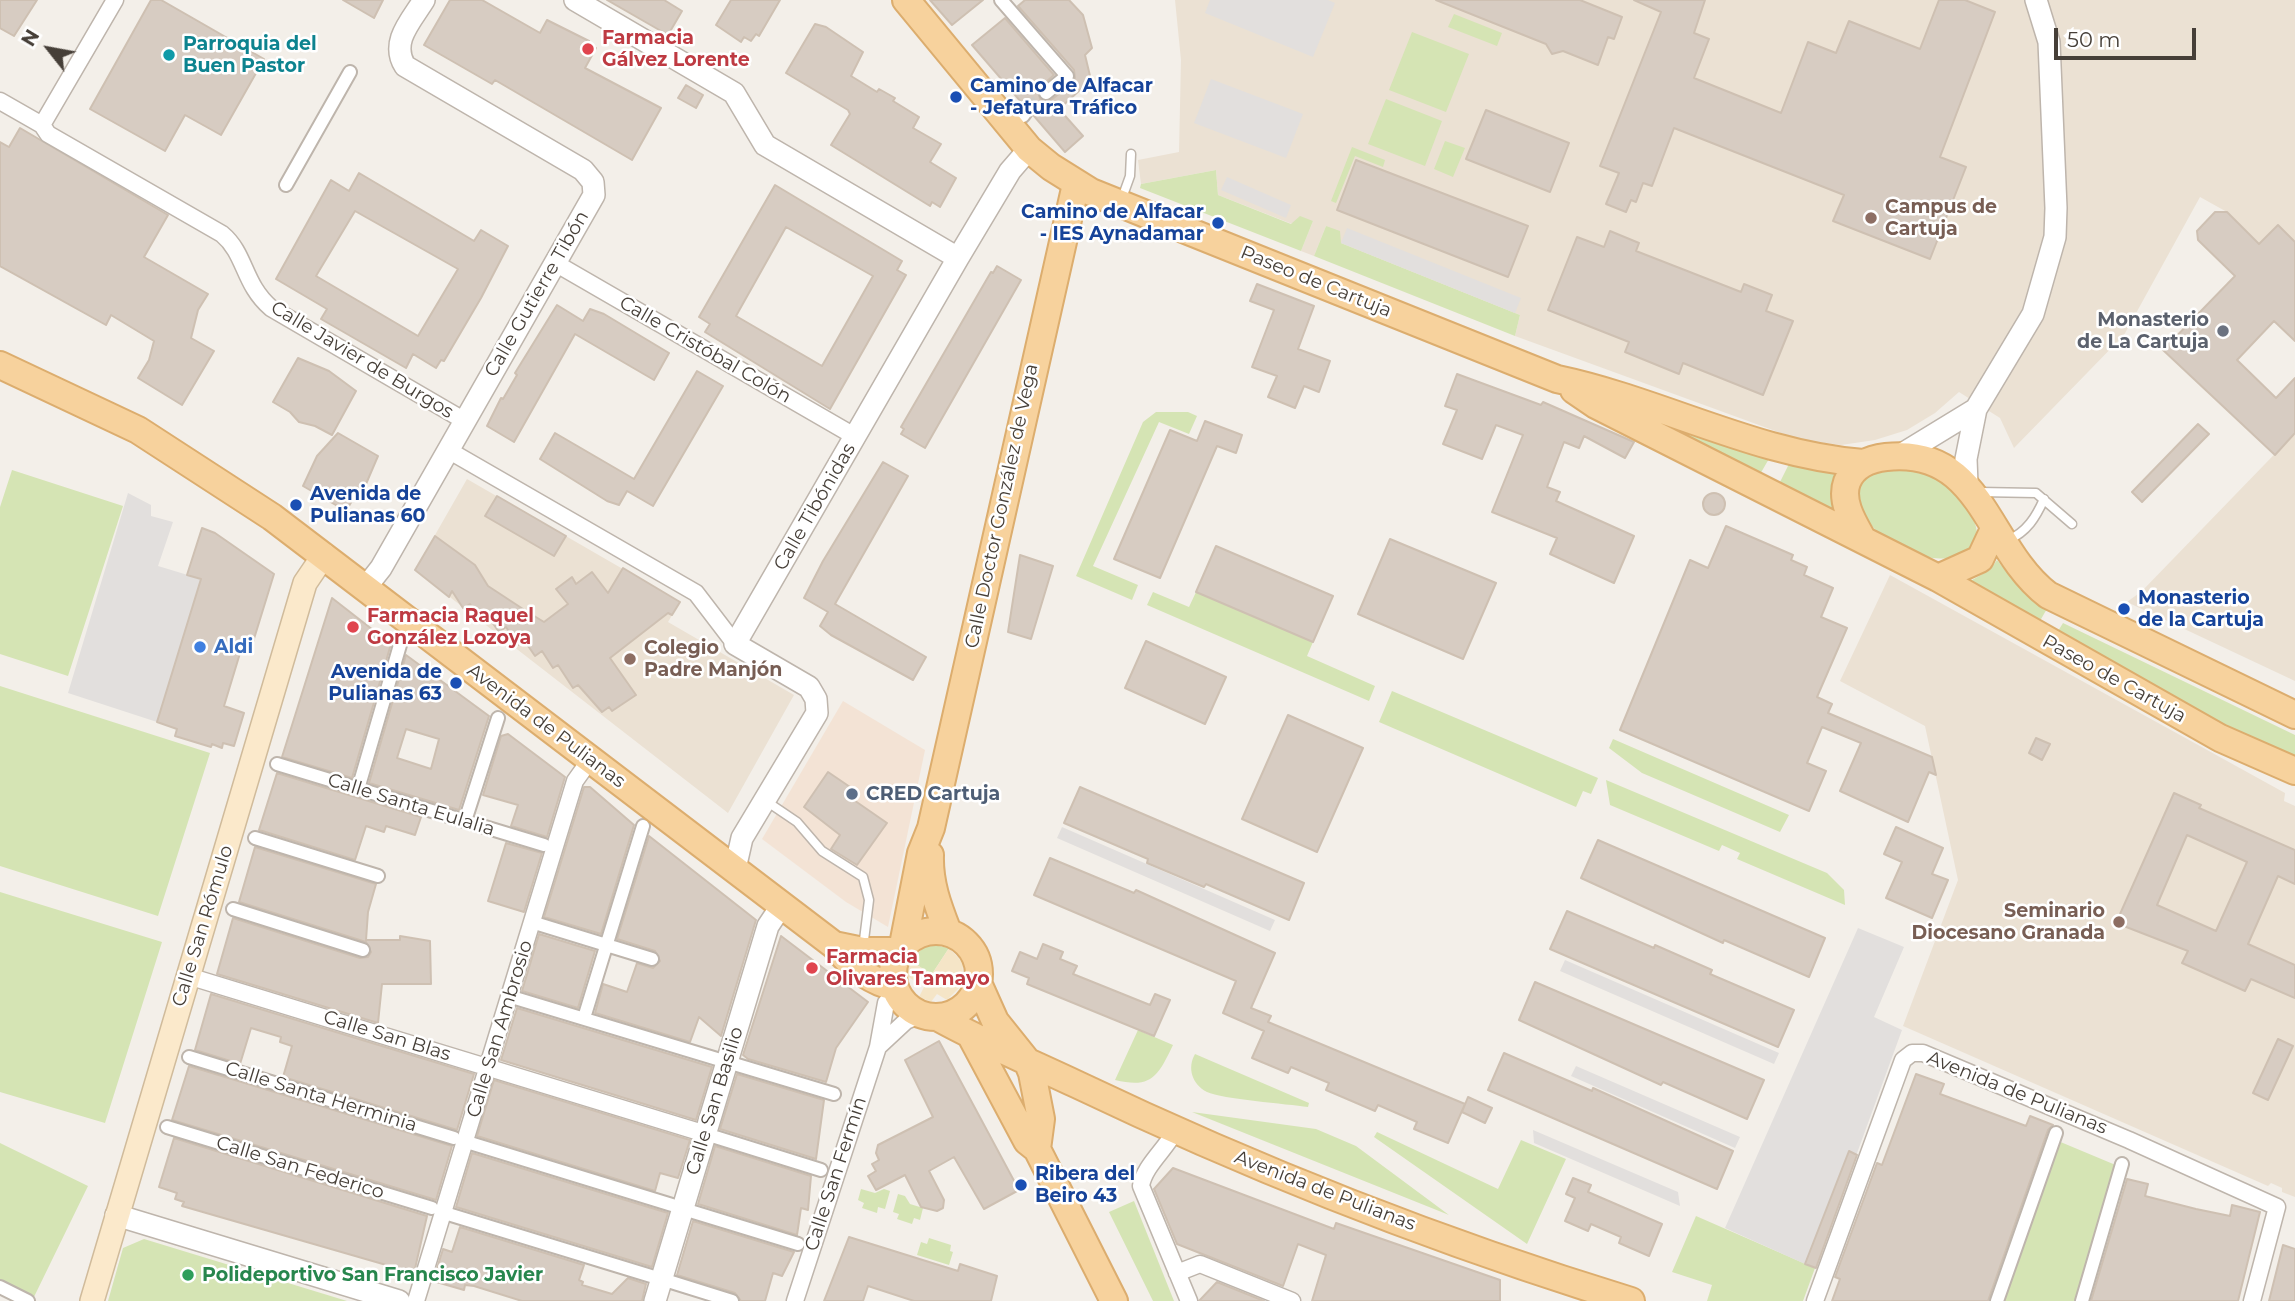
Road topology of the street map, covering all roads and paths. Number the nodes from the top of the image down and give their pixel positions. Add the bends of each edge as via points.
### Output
1 (115, 0) edge
2 (424, 0) edge
3 (575, 0) edge
4 (906, 0) edge
5 (1001, 0) edge
6 (2039, 3) edge
7 (350, 72) dead end
8 (1046, 93) tunnel mouth
9 (0, 101) edge
10 (42, 125) junction
11 (1029, 149) junction
12 (1131, 154) dead end
13 (1076, 184) junction
14 (286, 185) dead end
15 (1119, 204) junction
16 (958, 258) junction
17 (555, 263) junction
18 (0, 365) edge
19 (1558, 379) junction
20 (1976, 409) junction
21 (465, 421) junction
22 (856, 437) junction
23 (448, 450) junction
24 (1899, 456) junction
25 (1863, 463) junction
26 (1970, 488) junction
27 (2044, 499) junction
28 (2072, 524) dead end
29 (1862, 538) junction
30 (1995, 539) junction
31 (324, 555) junction
32 (1938, 578) junction
33 (366, 587) junction
34 (735, 644) junction
35 (400, 645) dead end
36 (2295, 715) edge
37 (498, 718) dead end
38 (590, 761) junction
39 (277, 764) dead end
40 (2295, 771) edge
41 (358, 789) junction
42 (765, 800) junction
43 (465, 821) junction
44 (643, 826) dead end
45 (931, 828) junction
46 (255, 838) dead end
47 (742, 838) junction
48 (544, 845) dead end
49 (711, 851) junction
50 (735, 869) junction
51 (379, 876) dead end
52 (782, 905) junction
53 (233, 909) dead end
54 (538, 924) dead end
55 (948, 932) junction
56 (606, 945) junction
57 (834, 945) junction
58 (901, 948) junction
59 (363, 950) dead end
60 (863, 951) junction
61 (652, 959) dead end
62 (188, 976) junction
63 (978, 983) junction
64 (896, 989) junction
65 (515, 998) dead end
66 (929, 1016) junction
67 (584, 1018) junction
68 (971, 1036) junction
69 (878, 1047) junction
70 (189, 1057) dead end
71 (717, 1059) dead end
72 (1027, 1061) junction
73 (734, 1064) dead end
74 (488, 1066) junction
75 (1078, 1085) junction
76 (834, 1094) dead end
77 (1041, 1119) junction
78 (167, 1127) dead end
79 (1175, 1131) junction
80 (2056, 1133) dead end
81 (709, 1135) junction
82 (454, 1138) dead end
83 (470, 1143) dead end
84 (1037, 1149) junction
85 (2122, 1164) dead end
86 (821, 1170) dead end
87 (672, 1205) dead end
88 (432, 1208) dead end
89 (690, 1211) dead end
90 (116, 1214) junction
91 (448, 1214) dead end
92 (798, 1244) dead end
93 (1177, 1273) junction
94 (651, 1276) dead end
95 (668, 1281) dead end
96 (0, 1287) edge
97 (1627, 1300) edge
98 (28, 1301) edge
99 (92, 1301) edge
100 (399, 1301) edge
101 (416, 1301) edge
102 (655, 1301) edge
103 (732, 1301) edge
104 (795, 1301) edge
105 (1114, 1301) edge
106 (1188, 1301) edge
107 (1292, 1301) edge
108 (1815, 1301) edge
109 (1997, 1301) edge
110 (2082, 1301) edge
111 (2252, 1301) edge

1 - 10 street
2 - 17 street, Calle Gutierre Tibón via 398,44 398,56 405,66 578,167 593,182 594,195
3 - 16 street via 734,93 765,145
4 - 11 main road, Paseo de Cartuja
5 - 8 street via 1066,76
6 - 20 street via 2050,54 2055,237 2033,314
7 - 14 street
9 - 10 street, Calle Javier de Burgos
10 - 21 street, Calle Javier de Burgos via 48,134 222,234 232,243 256,295 271,308
11 - 13 main road, Paseo de Cartuja
11 - 16 street, Calle Tibónidas via 1010,171
12 - 15 lane via 1130,176
13 - 15 main road, Paseo de Cartuja
13 - 45 main road, Calle Doctor González de Vega
15 - 19 main road, Paseo de Cartuja
16 - 22 street, Calle Tibónidas
17 - 21 street, Calle Gutierre Tibón
17 - 22 street, Calle Cristóbal Colón
18 - 31 main road, Avenida de Pulianas via 138,430
19 - 25 main road, Paseo de Cartuja via 1606,390 1791,452
19 - 29 main road, Paseo de Cartuja via 1596,405
20 - 24 street
20 - 26 street via 1966,459
21 - 23 street, Calle Gutierre Tibón
22 - 34 street, Calle Tibónidas
23 - 33 street, Calle Gutierre Tibón
23 - 34 street, Calle Javier de Burgos via 696,593
24 - 25 main road, Paseo de Cartuja
24 - 26 main road, Paseo de Cartuja via 1942,467
25 - 29 main road via 1853,471 1845,491
26 - 27 lane via 2036,493
26 - 30 main road, Paseo de Cartuja
27 - 28 lane
27 - 30 lane via 2025,529
29 - 32 main road, Paseo de Cartuja
30 - 32 main road via 1980,559
30 - 36 main road, Paseo de Cartuja via 2048,595
31 - 33 main road, Avenida de Pulianas
31 - 62 main road, Calle San Rómulo via 305,583
32 - 40 main road, Paseo de Cartuja via 2220,738
33 - 38 main road, Avenida de Pulianas
34 - 42 street via 808,687 816,699 817,713
35 - 41 street
37 - 43 street
38 - 49 main road, Avenida de Pulianas
38 - 74 street, Calle San Ambrosio via 575,781
39 - 41 street, Calle Santa Eulalia
41 - 43 street, Calle Santa Eulalia
42 - 47 street
42 - 60 lane via 797,821 822,852 863,877 869,900
43 - 48 street, Calle Santa Eulalia
44 - 56 street
45 - 55 main road, Calle Doctor González de Vega via 930,872
45 - 58 main road, Calle Doctor González de Vega via 921,853
46 - 51 street
47 - 49 street
47 - 50 street
49 - 50 main road, Avenida de Pulianas
50 - 52 main road, Avenida de Pulianas
52 - 57 main road, Avenida de Pulianas
52 - 81 street, Calle San Basilio via 768,926
53 - 59 street
54 - 56 street
55 - 58 main road via 932,930
55 - 63 main road via 960,937 976,956
56 - 61 street
56 - 67 street
57 - 60 main road, Avenida de Pulianas
57 - 64 main road, Avenida de Pulianas via 878,983
58 - 60 main road, Avenida de Pulianas
58 - 64 main road via 893,973
62 - 74 street, Calle San Blas
62 - 90 main road, Calle San Rómulo
63 - 66 main road via 968,1003 956,1012
63 - 72 main road, Avenida de Pulianas via 995,1021
64 - 66 main road via 910,1008
64 - 69 street, Calle San Fermín via 886,1003
65 - 67 street
66 - 68 main road, Avenida de Pulianas
66 - 69 street, Calle San Fermín via 906,1021
67 - 71 street
68 - 72 main road, Avenida de Pulianas
68 - 84 main road via 1027,1141
69 - 104 street, Calle San Fermín
70 - 82 street, Calle Santa Herminia
72 - 75 main road, Avenida de Pulianas
72 - 77 main road
73 - 76 street
74 - 81 street, Calle San Blas
74 - 101 street, Calle San Ambrosio
75 - 77 main road via 1056,1099
75 - 79 main road, Avenida de Pulianas
77 - 84 main road
78 - 88 street, Calle San Federico
79 - 93 street via 1142,1177 1141,1186
79 - 97 main road, Avenida de Pulianas via 1430,1232
80 - 109 street, Avenida de Pulianas
81 - 86 street, Calle San Blas
81 - 102 street, Calle San Basilio
83 - 87 street
84 - 105 main road
85 - 110 street
89 - 92 street
90 - 99 main road, Calle San Rómulo
90 - 100 street
91 - 94 street
93 - 106 street
93 - 107 street via 1200,1265
95 - 103 street
96 - 98 street
108 - 111 street, Avenida de Pulianas via 1903,1060 1912,1053 1923,1053 2277,1207

